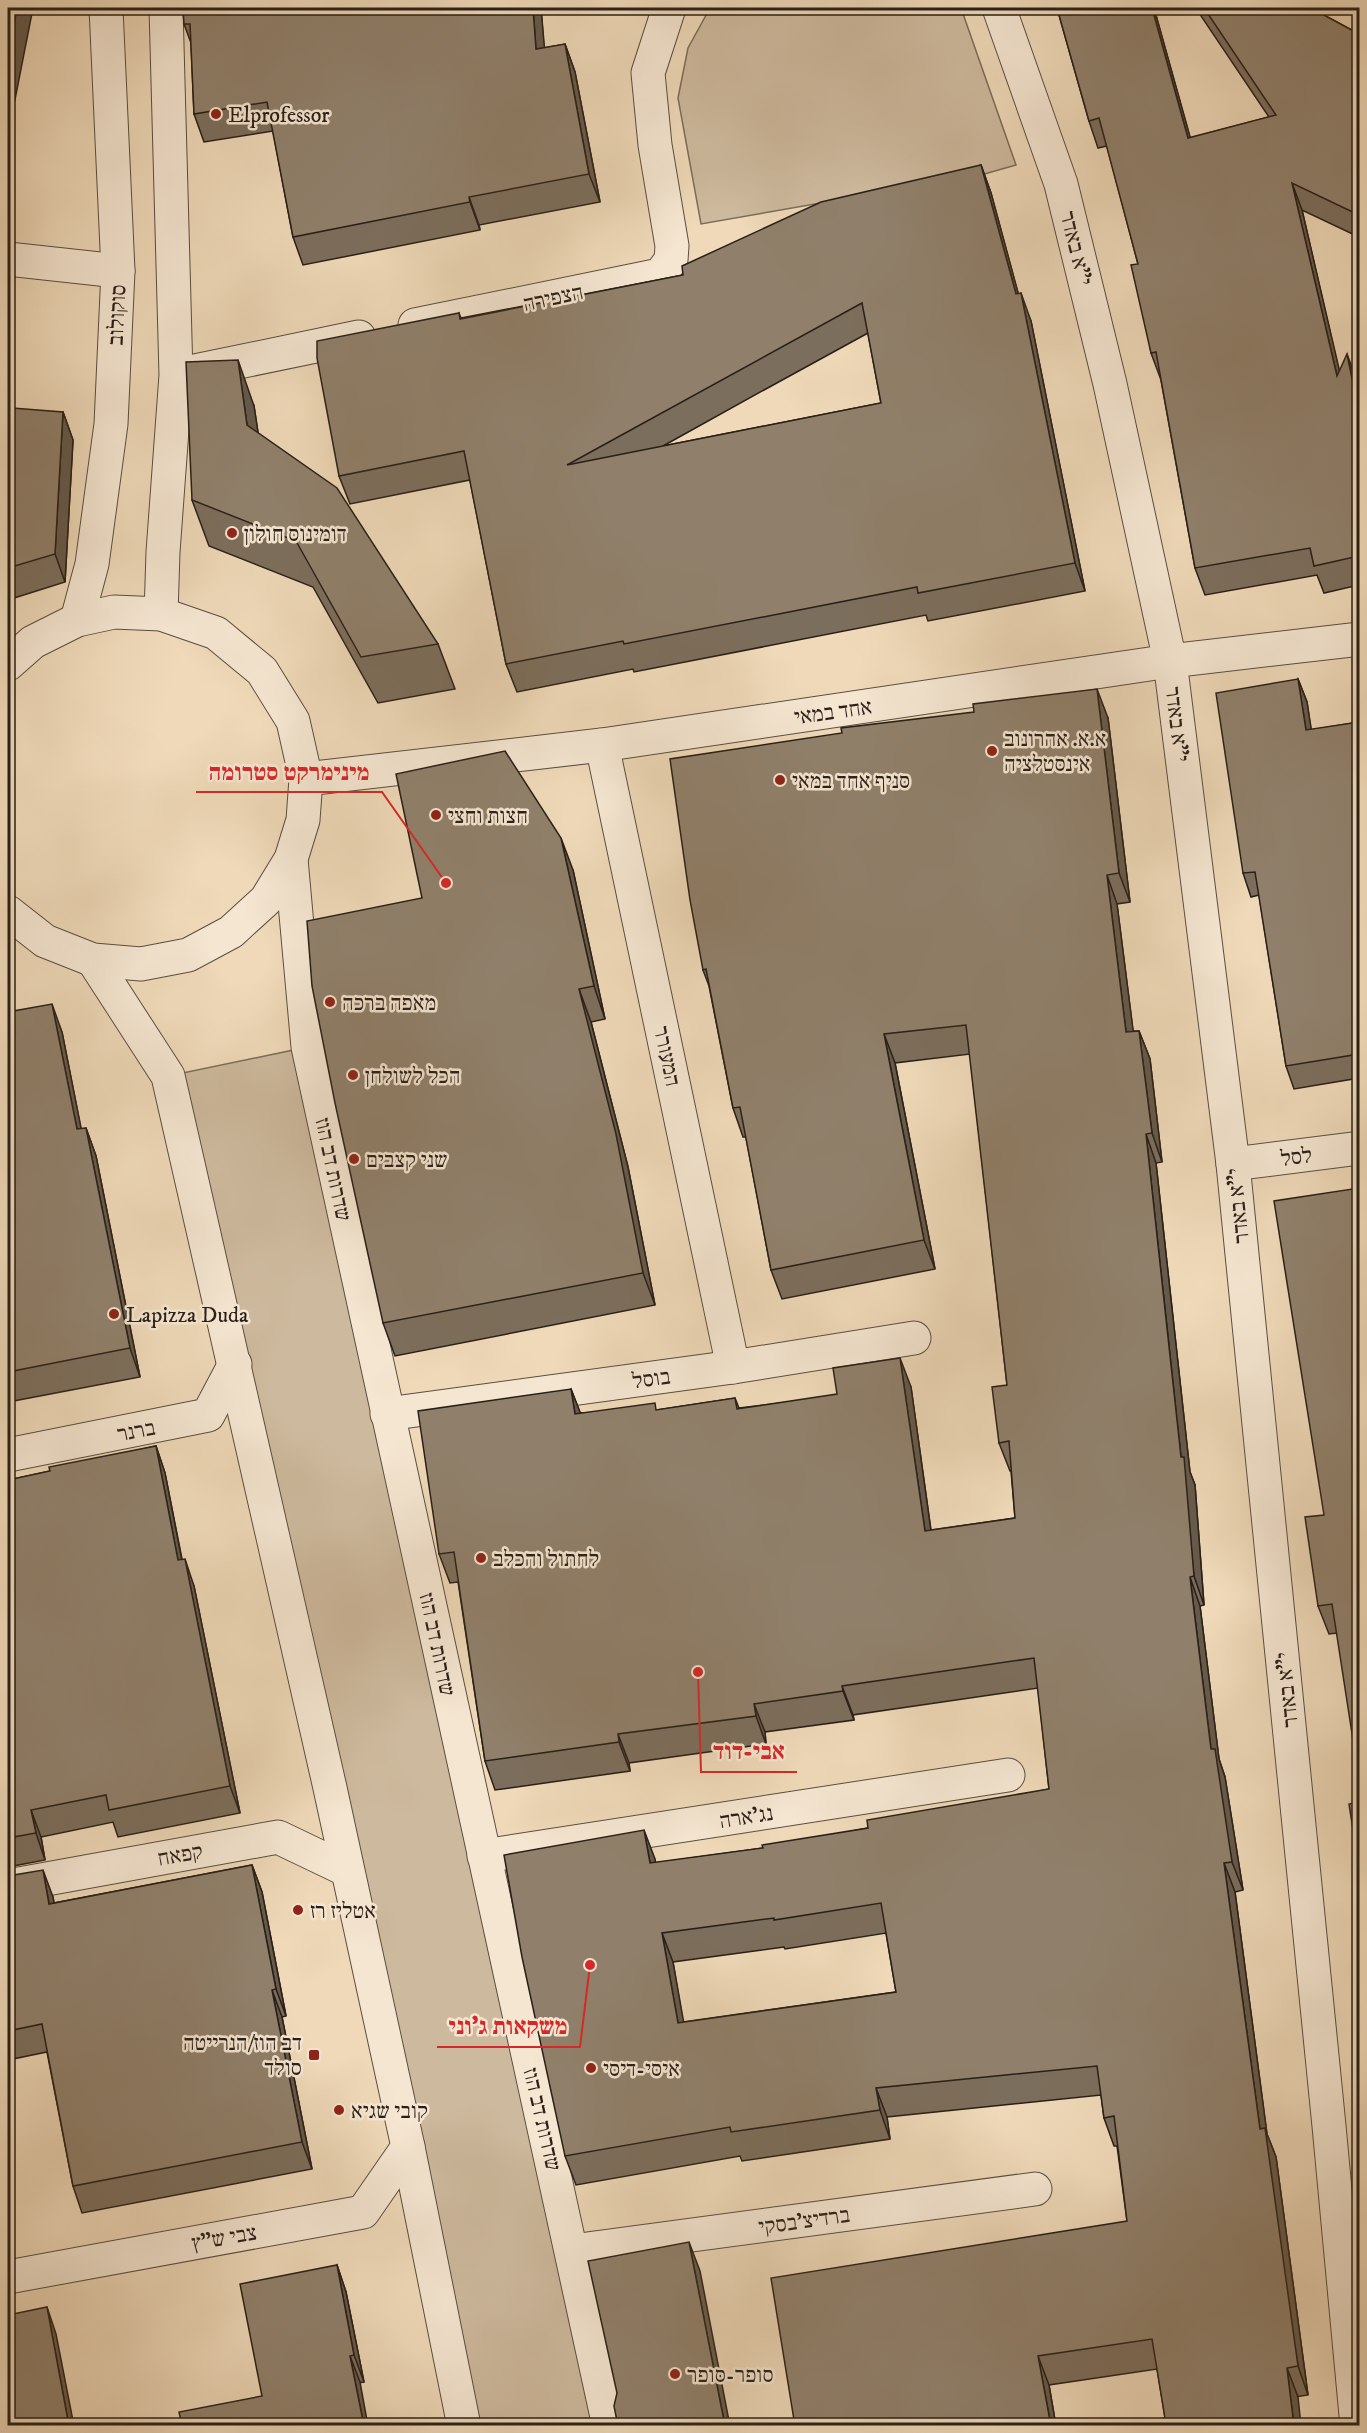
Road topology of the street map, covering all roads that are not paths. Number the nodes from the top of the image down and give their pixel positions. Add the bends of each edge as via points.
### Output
1 (106, 8) edge
2 (166, 8) edge
3 (669, 8) edge
4 (999, 8) edge
5 (8, 259) edge
6 (118, 272) junction
7 (176, 375) junction
8 (160, 614) junction
9 (77, 620) junction
10 (1359, 639) edge
11 (1170, 662) junction
12 (8, 664) edge
13 (602, 745) junction
14 (306, 779) junction
15 (291, 859) junction
16 (8, 912) edge
17 (93, 960) junction
18 (1359, 1148) edge
19 (1233, 1164) junction
20 (914, 1338) dead end
21 (235, 1364) junction
22 (733, 1367) junction
23 (387, 1414) junction
24 (8, 1455) edge
25 (1008, 1775) dead end
26 (484, 1856) junction
27 (347, 1870) junction
28 (8, 1886) edge
29 (408, 2147) junction
30 (1035, 2189) dead end
31 (572, 2251) junction
32 (8, 2277) edge
33 (464, 2426) edge
34 (609, 2426) edge
35 (1357, 2426) edge

1 - 6 street, סוקולוב
2 - 7 street
3 - 7 street, הצפירה via 648,73 672,246 671,260 660,275
4 - 11 street, י"א באדר via 1061,184 1110,384
5 - 6 street
6 - 9 street, סוקולוב via 111,424 92,564
7 - 8 street
8 - 9 street via 114,612
8 - 14 street via 216,633 262,671 293,721
9 - 12 street via 33,642
10 - 11 street, אחד במאי
11 - 13 street, אחד במאי
11 - 19 street, י"א באדר
13 - 14 street, אחד במאי
13 - 22 street, המעורר
14 - 15 street via 303,820
15 - 17 street via 266,900 231,933 188,955 141,964
15 - 23 street, שדרות דב הוז via 308,1047
16 - 17 street via 45,941
17 - 21 street via 168,1076
18 - 19 street, לסל
19 - 35 street, י"א באדר
20 - 22 street, בוסל
21 - 24 street, ברנר via 208,1415
21 - 27 street
22 - 23 street, בוסל
23 - 26 street, שדרות דב הוז
25 - 26 street, נג'ארה
26 - 31 street, שדרות דב הוז
27 - 28 street, קפאח via 278,1837
27 - 29 street
29 - 32 street, צבי ש"ץ via 363,2212
29 - 33 street
30 - 31 street, ברדיצ'בסקי
31 - 34 street, שדרות דב הוז

